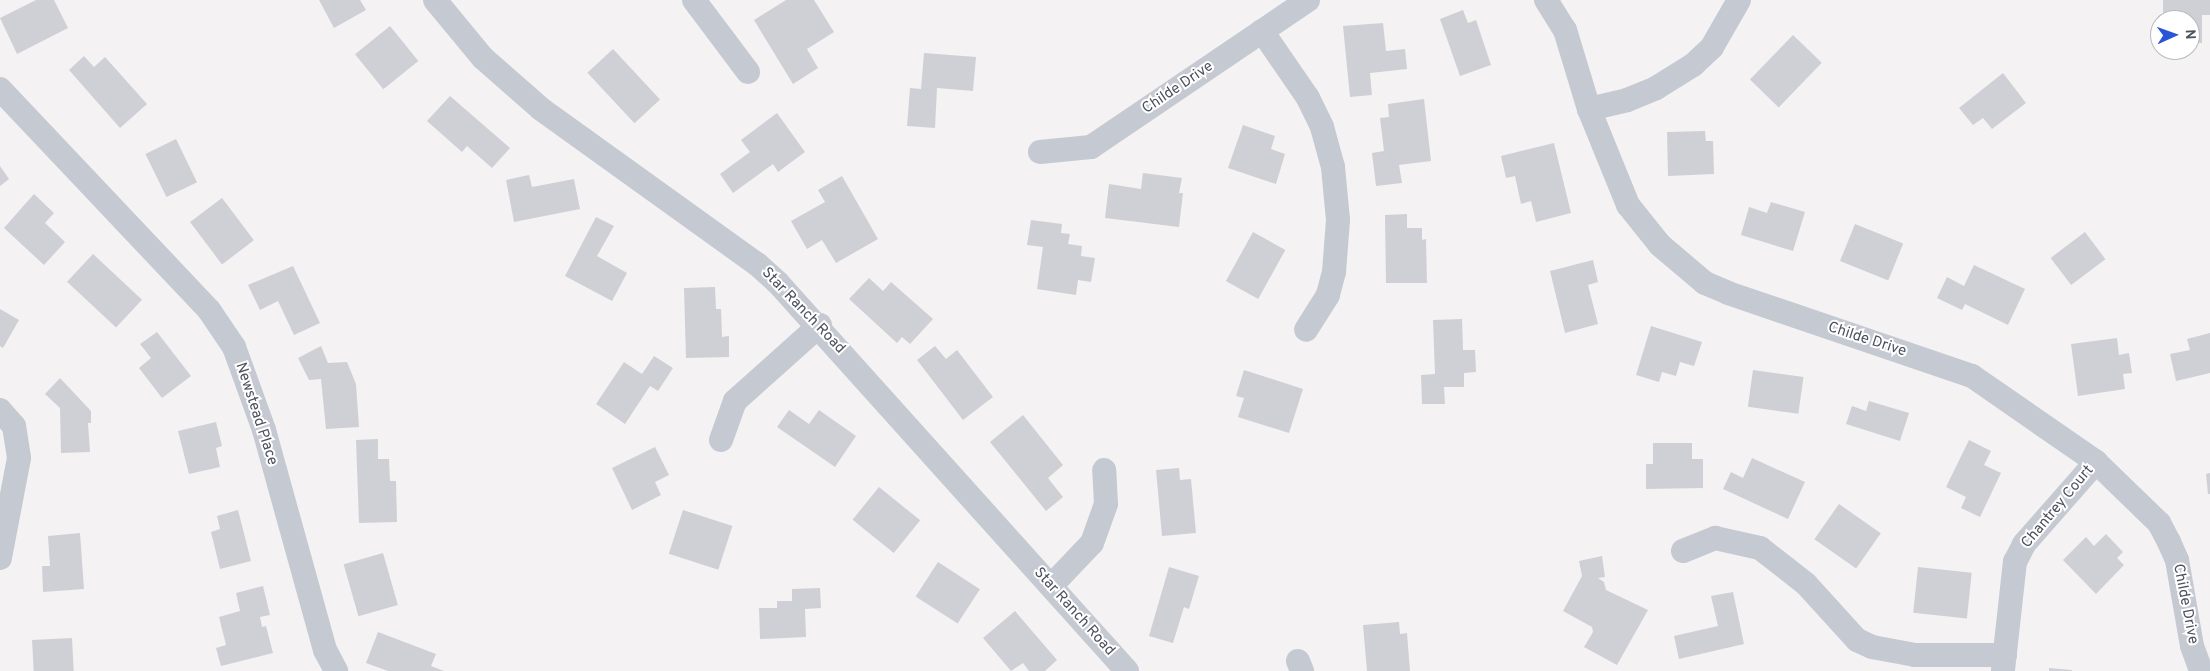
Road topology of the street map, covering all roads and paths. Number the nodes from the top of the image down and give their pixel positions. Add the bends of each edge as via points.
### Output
1 (435, 0) edge
2 (694, 0) edge
3 (1308, 0) edge
4 (1546, 0) edge
5 (1739, 0) edge
6 (1262, 31) junction
7 (748, 72) dead end
8 (0, 89) edge
9 (1589, 109) junction
10 (1040, 152) dead end
11 (820, 326) junction
12 (1306, 330) dead end
13 (0, 410) edge
14 (721, 440) dead end
15 (2096, 462) junction
16 (1104, 470) dead end
17 (1683, 551) dead end
18 (0, 558) edge
19 (1051, 586) junction
20 (2004, 663) edge
21 (336, 671) edge
22 (1127, 671) edge
23 (2201, 671) edge

1 - 11 street, Star Ranch Road via 483,58 509,83 758,264
2 - 7 street
3 - 6 street, Childe Drive
4 - 9 street, Childe Drive via 1565,30
5 - 9 street via 1718,39 1693,65 1656,88 1627,100
6 - 10 street, Childe Drive via 1091,147
6 - 12 street via 1308,98 1322,127 1333,167 1338,220 1334,272 1328,295
8 - 21 street, Newstead Place via 209,310 234,347 264,430 325,650
9 - 15 street, Childe Drive via 1628,205 1660,245 1705,283 1757,305 1972,376
11 - 14 street via 735,401
11 - 19 street, Star Ranch Road
13 - 18 street via 14,426 19,458
15 - 20 street, Chantrey Court via 2024,544 2015,562
15 - 23 street, Childe Drive via 2159,523 2169,542 2177,560 2192,646
16 - 19 street via 1106,504 1092,543
17 - 20 street via 1715,538 1760,548 1806,584 1850,634 1872,647 1915,655
19 - 22 street, Star Ranch Road

